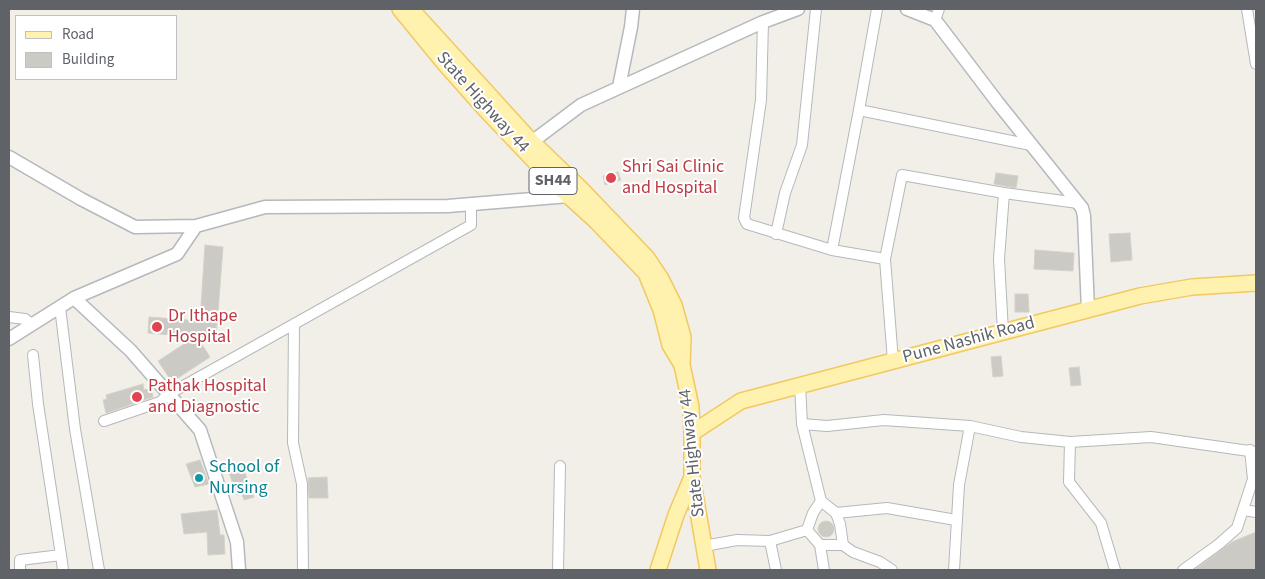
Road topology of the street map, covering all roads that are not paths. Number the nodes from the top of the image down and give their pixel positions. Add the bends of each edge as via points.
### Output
1 (400, 9) edge
2 (411, 9) edge
3 (633, 9) edge
4 (798, 9) edge
5 (816, 9) edge
6 (877, 9) edge
7 (907, 9) edge
8 (1247, 9) edge
9 (937, 14) edge
10 (763, 22) junction
11 (1256, 64) edge
12 (618, 87) junction
13 (860, 110) junction
14 (527, 145) junction
15 (1031, 145) junction
16 (9, 157) edge
17 (574, 192) junction
18 (1004, 193) junction
19 (1078, 203) junction
20 (471, 204) junction
21 (196, 226) junction
22 (776, 234) junction
23 (832, 250) junction
24 (885, 259) junction
25 (1256, 283) edge
26 (74, 298) junction
27 (60, 307) junction
28 (1088, 310) junction
29 (9, 317) edge
30 (32, 324) junction
31 (294, 324) junction
32 (1003, 332) junction
33 (9, 339) edge
34 (33, 355) dead end
35 (893, 361) junction
36 (800, 385) junction
37 (169, 394) junction
38 (104, 421) dead end
39 (802, 424) junction
40 (970, 426) junction
41 (692, 433) junction
42 (1070, 442) junction
43 (1253, 451) edge
44 (560, 466) dead end
45 (692, 477) junction
46 (821, 501) junction
47 (1244, 510) junction
48 (1256, 512) edge
49 (836, 513) junction
50 (956, 520) junction
51 (807, 530) junction
52 (770, 541) junction
53 (820, 545) junction
54 (843, 545) junction
55 (704, 546) junction
56 (61, 555) junction
57 (16, 563) edge
58 (63, 570) edge
59 (99, 570) edge
60 (239, 570) edge
61 (303, 570) edge
62 (558, 570) edge
63 (658, 570) edge
64 (708, 570) edge
65 (776, 570) edge
66 (824, 570) edge
67 (892, 570) edge
68 (954, 570) edge
69 (1115, 570) edge
70 (1183, 570) edge

1 - 14 main road, State Highway 44 / SH44 via 446,64
2 - 14 main road, State Highway 44 / SH44
3 - 12 street
4 - 10 street
5 - 22 street via 802,145 785,193
6 - 13 street
7 - 9 street
8 - 11 street
9 - 15 street
10 - 12 street
10 - 22 street via 761,100 744,218 747,224
12 - 14 street via 581,105
13 - 15 street
13 - 23 street
14 - 17 main road, State Highway 44 / SH44
15 - 19 street
16 - 21 street via 135,227
17 - 20 street
17 - 41 main road, State Highway 44 / SH44 via 650,270 674,305 683,337 682,365 691,407
18 - 19 street
18 - 24 street via 902,175
18 - 32 street via 999,259
19 - 28 street via 1084,216
20 - 21 street via 265,207
20 - 31 street via 471,226
21 - 26 street via 178,254
22 - 23 street
23 - 24 street
24 - 35 street
25 - 28 main road, Pune Nashik Road via 1192,287
26 - 27 street
26 - 37 street via 131,351
27 - 30 street
27 - 59 street via 75,429
28 - 32 main road, Pune Nashik Road
29 - 30 street via 25,319
30 - 33 street
31 - 37 street
31 - 61 street via 293,443 302,484
32 - 35 main road, Pune Nashik Road
34 - 56 street
35 - 36 main road, Pune Nashik Road
36 - 39 street
36 - 41 main road, Pune Nashik Road via 741,401
37 - 38 street via 160,402
37 - 60 street via 200,430 237,542
39 - 40 street via 827,426 884,420
39 - 46 street
40 - 42 street via 1021,437
40 - 50 street
41 - 45 main road, State Highway 44 / SH44
42 - 43 street via 1151,437
42 - 69 street via 1069,482 1101,523
43 - 47 street via 1253,479
44 - 62 street
45 - 55 main road, State Highway 44 / SH44
45 - 63 main road
46 - 49 street
46 - 51 street
47 - 48 street
47 - 70 street via 1237,528
49 - 50 street via 887,508
49 - 54 street
50 - 68 street
51 - 52 street
51 - 53 street
52 - 55 street via 736,540
52 - 65 street
53 - 54 street
53 - 66 street
54 - 67 street
55 - 64 main road, State Highway 44 / SH44
56 - 57 street
56 - 58 street

